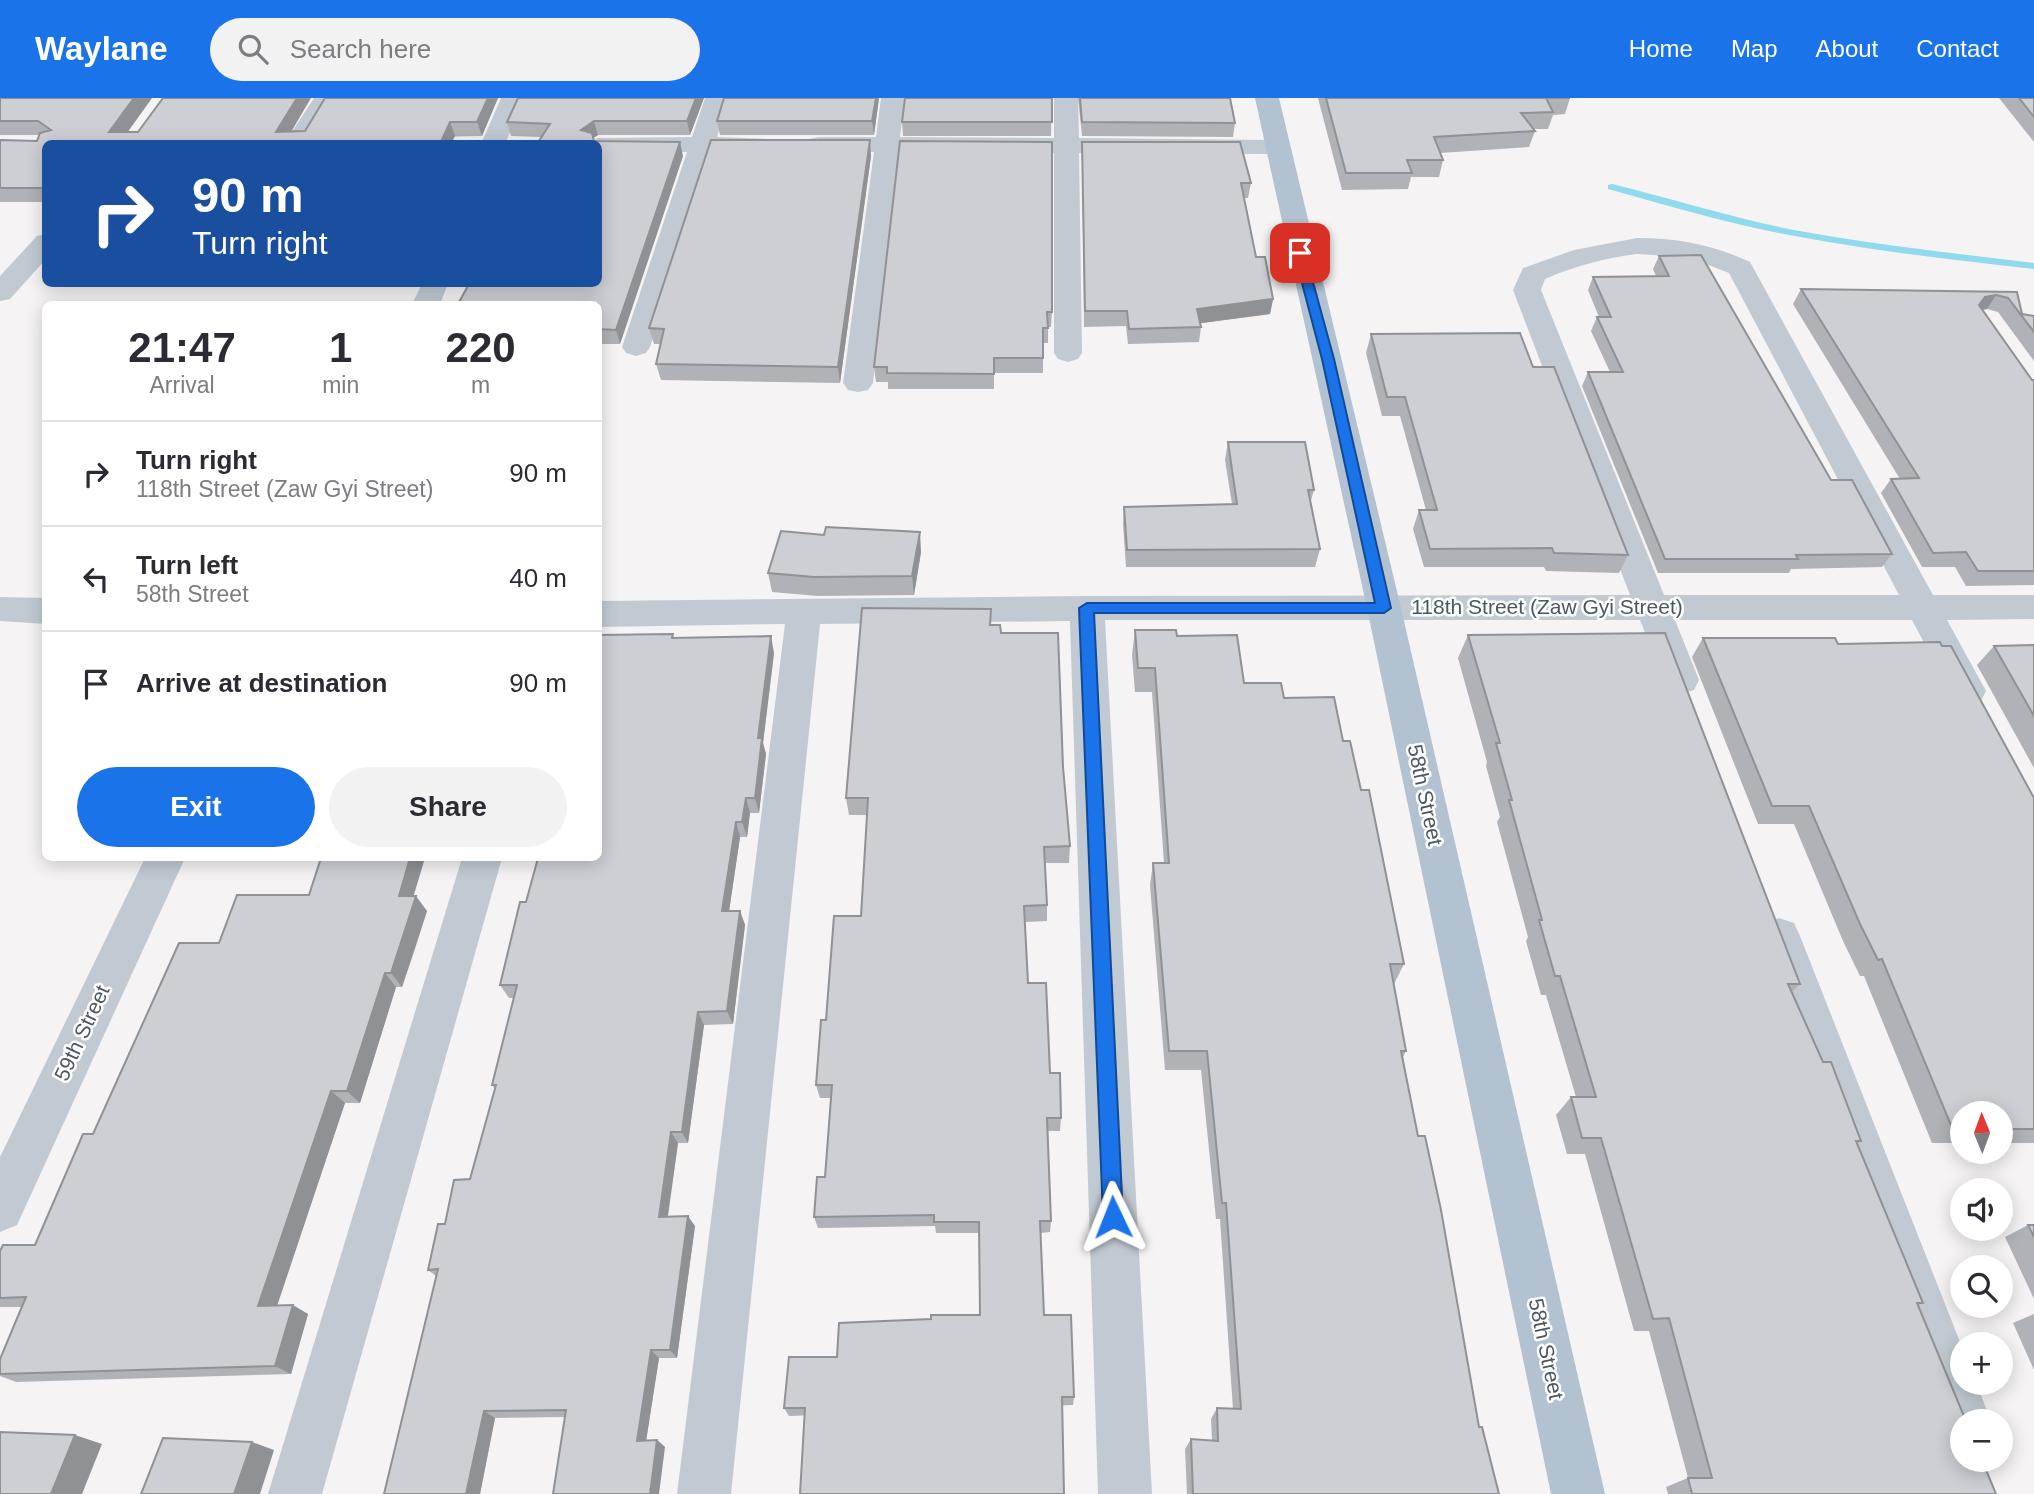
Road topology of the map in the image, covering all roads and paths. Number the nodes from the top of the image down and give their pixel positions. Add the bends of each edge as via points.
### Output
1 (326, 98) edge
2 (513, 98) edge
3 (717, 98) edge
4 (893, 98) edge
5 (1066, 98) edge
6 (1267, 98) edge
7 (299, 140) edge
8 (495, 140) edge
9 (704, 144) junction
10 (602, 145) edge
11 (888, 145) junction
12 (1068, 147) junction
13 (1277, 147) junction
14 (42, 246) edge
15 (4, 288) edge
16 (636, 347) dead end
17 (1068, 353) dead end
18 (858, 383) dead end
19 (1652, 607) junction
20 (1922, 607) junction
21 (2034, 607) edge
22 (1087, 608) junction
23 (1384, 608) junction
24 (0, 609) edge
25 (42, 611) edge
26 (804, 612) junction
27 (602, 614) edge
28 (1692, 710) edge
29 (1981, 714) edge
30 (163, 861) edge
31 (481, 861) edge
32 (1766, 904) edge
33 (0, 1209) edge
34 (1960, 1409) edge
35 (295, 1494) edge
36 (704, 1494) edge
37 (1125, 1494) edge
38 (1578, 1494) edge

1 - 7 street
2 - 8 street
3 - 9 street
4 - 11 street
5 - 12 street
6 - 13 main road, 58th Street
9 - 10 street
9 - 11 street
9 - 16 street
11 - 12 street
11 - 18 street
12 - 13 street
12 - 17 street
13 - 23 main road, 58th Street
14 - 15 street
19 - 20 street, 118th Street (Zaw Gyi Street)
19 - 20 street via 1527,290 1534,274 1561,261 1635,247 1695,249 1740,268
19 - 23 street, 118th Street (Zaw Gyi Street)
19 - 28 street
20 - 21 street, 118th Street (Zaw Gyi Street)
20 - 29 street
22 - 23 street, 118th Street (Zaw Gyi Street)
22 - 26 street, 118th Street (Zaw Gyi Street)
22 - 37 street
23 - 38 main road, 58th Street
24 - 25 street
26 - 27 street, 118th Street (Zaw Gyi Street)
26 - 36 street
30 - 33 street, 59th Street
31 - 35 street
32 - 34 street

